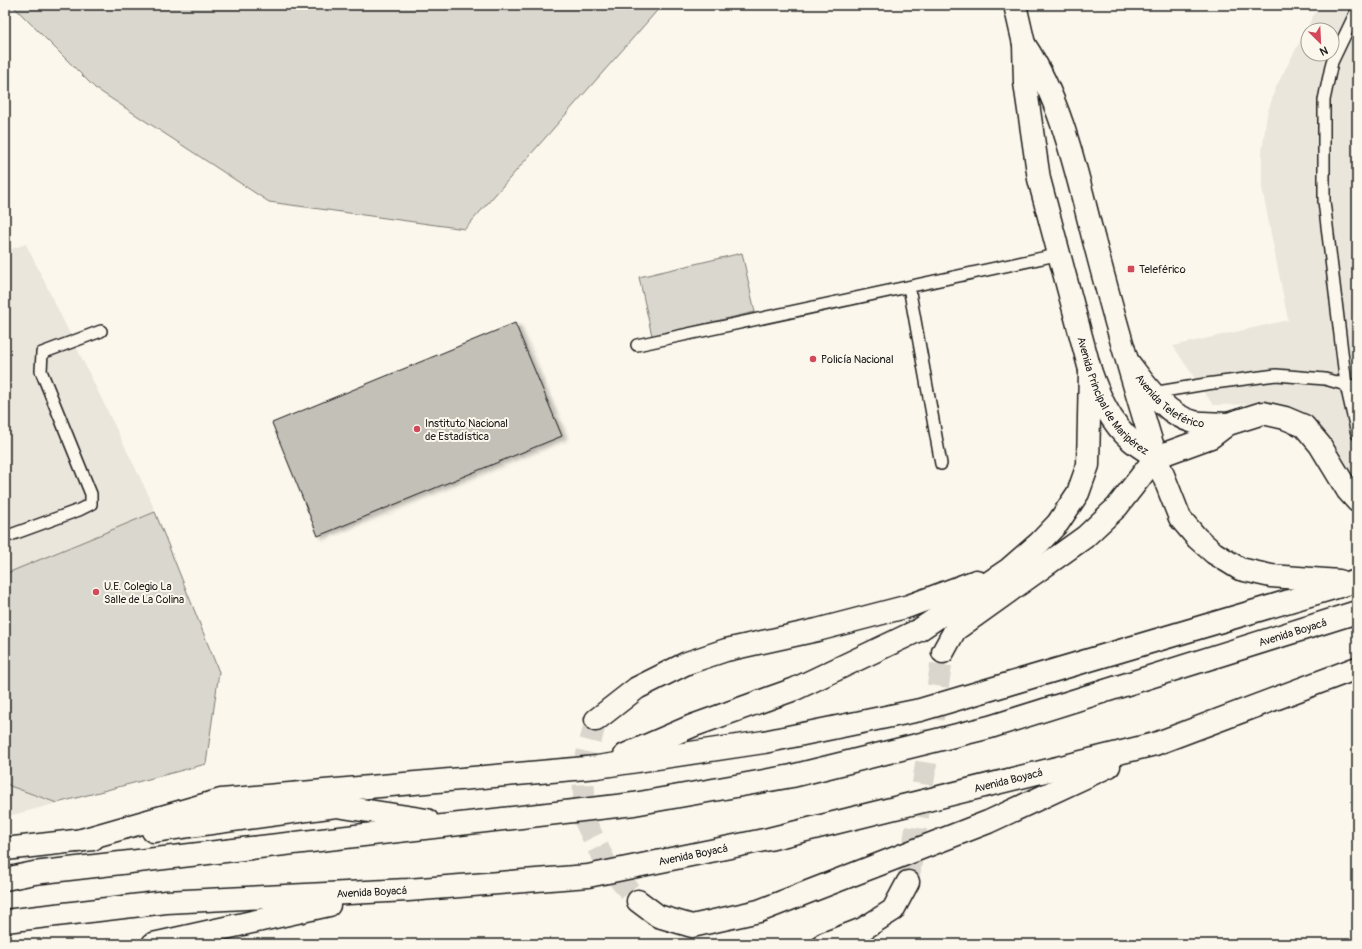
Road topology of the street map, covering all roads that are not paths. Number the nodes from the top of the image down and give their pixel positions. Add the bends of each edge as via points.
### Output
1 (1015, 5) edge
2 (1357, 10) edge
3 (1024, 44) junction
4 (1075, 170) junction
5 (1040, 179) junction
6 (1061, 254) junction
7 (909, 286) junction
8 (101, 331) dead end
9 (637, 345) dead end
10 (1124, 357) junction
11 (1090, 370) junction
12 (1351, 386) edge
13 (1152, 393) junction
14 (1228, 424) junction
15 (1357, 434) edge
16 (1156, 456) junction
17 (941, 464) dead end
18 (1357, 501) edge
19 (5, 537) edge
20 (1009, 569) junction
21 (1354, 581) edge
22 (1357, 612) edge
23 (943, 652) tunnel mouth
24 (1357, 668) edge
25 (596, 720) tunnel mouth
26 (1155, 744) junction
27 (597, 767) junction
28 (454, 825) junction
29 (78, 841) junction
30 (5, 849) edge
31 (5, 878) edge
32 (908, 882) tunnel mouth
33 (408, 890) junction
34 (638, 901) tunnel mouth
35 (5, 921) edge
36 (153, 944) edge
37 (824, 944) edge

1 - 3 main road, Avenida Principal de Maripérez
2 - 12 lane via 1332,62 1324,100 1324,201
3 - 4 main road, Avenida Principal de Maripérez via 1039,66 1052,98
3 - 5 main road, Avenida Principal de Maripérez via 1025,83
4 - 5 main road via 1066,161 1058,157 1052,158 1046,164
4 - 10 main road, Avenida Principal de Maripérez
5 - 6 main road, Avenida Principal de Maripérez
6 - 7 lane
6 - 11 main road, Avenida Principal de Maripérez
7 - 9 lane
7 - 17 lane
8 - 19 lane via 42,353 41,371 92,494 91,504
10 - 13 main road, Avenida Teleférico
10 - 16 main road, Avenida Principal de Maripérez
11 - 16 main road, Avenida Principal de Maripérez via 1100,398 1117,425 1132,441
11 - 20 main road via 1088,465 1078,493 1058,524
12 - 13 lane via 1325,379 1276,375
12 - 15 lane
13 - 14 main road, Avenida Teleférico via 1173,412 1193,422
14 - 16 main road, Avenida Teleférico via 1211,437
14 - 18 main road, Avenida Teleférico via 1263,413 1304,426 1320,445
16 - 21 main road via 1180,518 1197,538 1240,569 1271,576
16 - 23 main road via 1117,507 1085,537 955,630
20 - 25 main road via 909,606 726,650 687,663 658,675 637,688
20 - 27 main road via 919,630 795,689 692,726
21 - 27 main road via 920,710 764,742
22 - 28 main road, Avenida Boyacá via 990,727 792,776 634,804
24 - 26 main road, Avenida Boyacá
26 - 33 main road, Avenida Boyacá via 769,839 588,876
26 - 34 main road via 988,822 759,912 692,926 658,916
27 - 29 main road via 221,800
28 - 29 main road via 336,806
28 - 31 main road, Avenida Boyacá
29 - 30 main road
32 - 37 main road via 892,910 863,929
33 - 35 main road, Avenida Boyacá via 166,902
33 - 36 main road via 294,912

